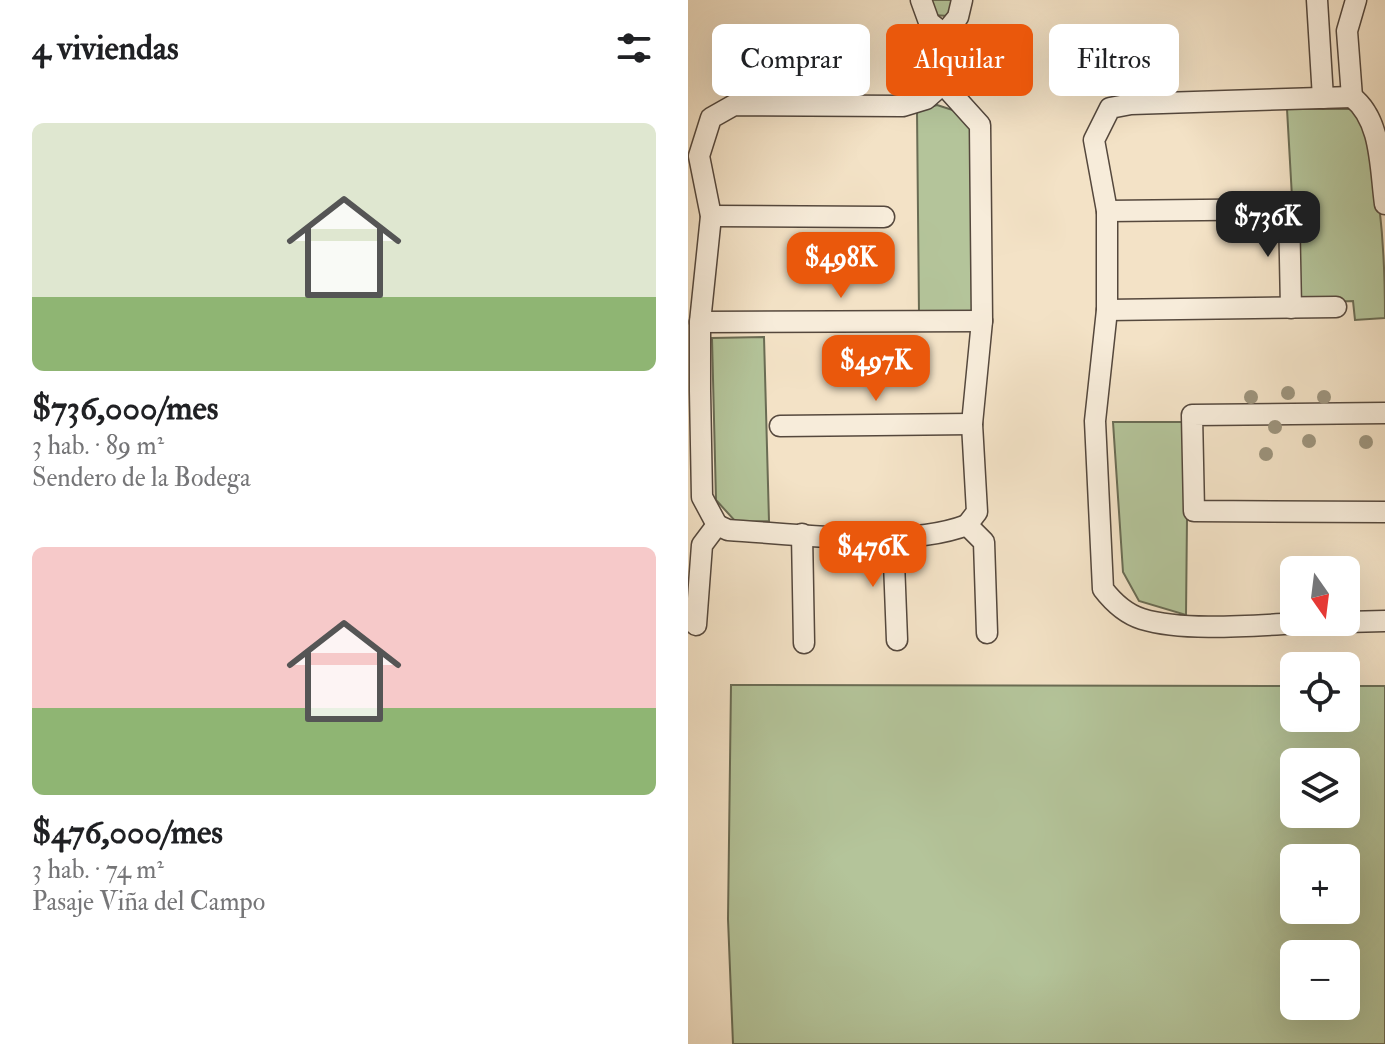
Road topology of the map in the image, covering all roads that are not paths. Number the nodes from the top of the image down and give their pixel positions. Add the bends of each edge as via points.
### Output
1 (921, 0) edge
2 (962, 0) edge
3 (1317, 0) edge
4 (1356, 0) edge
5 (1319, 21) junction
6 (1350, 22) junction
7 (932, 24) edge
8 (952, 24) edge
9 (929, 96) edge
10 (954, 96) edge
11 (1352, 97) junction
12 (1323, 98) junction
13 (1385, 204) edge
14 (1107, 211) junction
15 (711, 216) junction
16 (884, 217) dead end
17 (1336, 307) dead end
18 (1291, 308) junction
19 (1107, 310) junction
20 (982, 321) junction
21 (700, 322) junction
22 (694, 392) edge
23 (1385, 413) edge
24 (972, 424) junction
25 (780, 426) dead end
26 (1385, 512) edge
27 (717, 525) junction
28 (967, 525) junction
29 (802, 534) junction
30 (893, 536) junction
31 (1385, 621) edge
32 (1360, 622) edge
33 (1280, 623) edge
34 (696, 625) dead end
35 (987, 633) dead end
36 (897, 640) dead end
37 (804, 643) dead end

1 - 7 street
2 - 8 street
3 - 5 street
4 - 6 street
5 - 6 street
5 - 12 street
6 - 11 street
9 - 15 street via 903,106 734,105 711,118 699,156
10 - 20 street via 980,125
11 - 12 street
11 - 13 street via 1363,105 1373,126
12 - 14 street via 1110,108 1094,140
14 - 18 street via 1289,209
14 - 19 street
15 - 16 street
15 - 21 street
17 - 18 street
18 - 19 street
19 - 33 street via 1095,421 1103,589 1116,605 1141,619 1186,625
20 - 21 street
20 - 24 street
21 - 22 street
22 - 27 street via 702,497
23 - 26 street via 1192,415 1194,511
24 - 25 street
24 - 28 street via 977,512
27 - 29 street
27 - 34 street via 702,545
28 - 30 street via 944,534
28 - 35 street via 984,542
29 - 30 street
29 - 37 street
30 - 36 street
31 - 32 street

